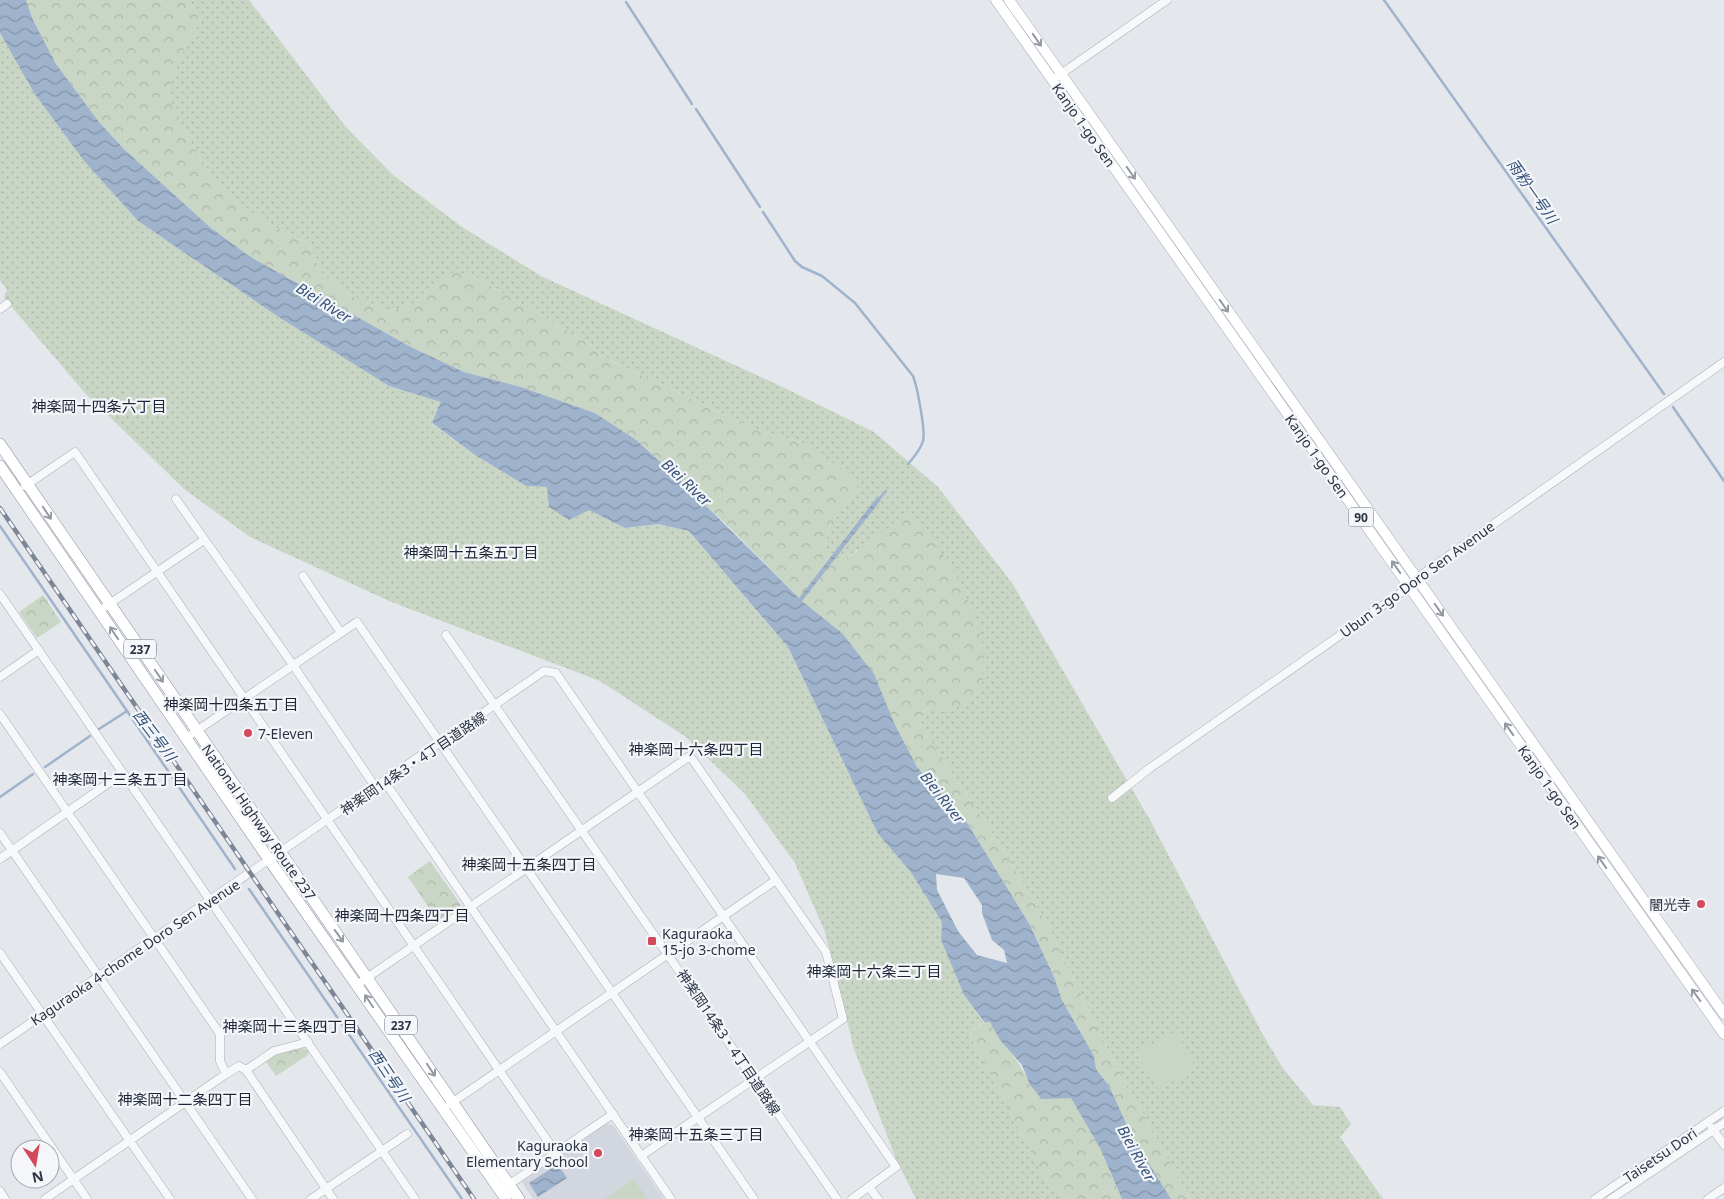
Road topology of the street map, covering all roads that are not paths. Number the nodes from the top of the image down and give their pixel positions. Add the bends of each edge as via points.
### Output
1 (996, 0) edge
2 (1009, 0) edge
3 (1166, 0) edge
4 (1057, 77) junction
5 (1724, 362) edge
6 (0, 444) edge
7 (0, 466) edge
8 (28, 484) junction
9 (18, 491) junction
10 (176, 499) dead end
11 (204, 540) junction
12 (157, 571) junction
13 (303, 576) dead end
14 (1417, 578) junction
15 (1409, 586) junction
16 (0, 594) edge
17 (110, 604) junction
18 (99, 611) junction
19 (341, 633) junction
20 (446, 635) dead end
21 (39, 650) junction
22 (293, 666) junction
23 (0, 678) edge
24 (245, 698) junction
25 (496, 706) junction
26 (0, 714) edge
27 (197, 732) junction
28 (186, 738) junction
29 (440, 744) junction
30 (123, 773) junction
31 (385, 782) junction
32 (376, 788) junction
33 (638, 792) junction
34 (1112, 798) dead end
35 (68, 812) junction
36 (328, 821) junction
37 (582, 830) junction
38 (0, 833) edge
39 (12, 851) junction
40 (280, 853) junction
41 (0, 859) edge
42 (270, 861) junction
43 (527, 868) junction
44 (776, 880) junction
45 (210, 901) junction
46 (471, 906) junction
47 (724, 916) junction
48 (154, 938) junction
49 (415, 944) junction
50 (0, 953) edge
51 (668, 954) junction
52 (99, 976) junction
53 (368, 977) junction
54 (358, 984) junction
55 (612, 992) junction
56 (1724, 1014) edge
57 (43, 1015) junction
58 (556, 1031) junction
59 (1724, 1034) edge
60 (810, 1041) junction
61 (308, 1042) junction
62 (0, 1044) edge
63 (500, 1069) junction
64 (246, 1070) junction
65 (0, 1072) edge
66 (226, 1074) junction
67 (754, 1079) junction
68 (453, 1101) junction
69 (186, 1102) junction
70 (442, 1108) junction
71 (1724, 1111) edge
72 (612, 1114) junction
73 (698, 1117) junction
74 (1708, 1122) junction
75 (1724, 1123) edge
76 (1713, 1130) junction
77 (407, 1134) dead end
78 (129, 1140) junction
79 (1724, 1145) edge
80 (382, 1151) junction
81 (556, 1153) junction
82 (641, 1156) junction
83 (73, 1179) junction
84 (869, 1187) junction
85 (326, 1188) junction
86 (1724, 1188) edge
87 (0, 1191) edge
88 (505, 1191) edge
89 (5, 1199) edge
90 (44, 1199) edge
91 (87, 1199) edge
92 (170, 1199) edge
93 (252, 1199) edge
94 (311, 1199) edge
95 (334, 1199) edge
96 (416, 1199) edge
97 (519, 1199) edge
98 (671, 1199) edge
99 (754, 1199) edge
100 (837, 1199) edge
101 (852, 1199) edge
102 (878, 1199) edge
103 (1595, 1199) edge
104 (1611, 1199) edge
105 (1708, 1199) edge

1 - 4 main road, Kanjo 1-go Sen / 90
2 -> 4 main road, Kanjo 1-go Sen / 90
3 - 4 street
4 -> 14 main road, Kanjo 1-go Sen / 90
15 -> 4 main road, Kanjo 1-go Sen / 90
5 - 14 street, Ubun 3-go Doro Sen Avenue
6 - 8 highway, National Highway Route 237 / 237
7 - 9 highway, National Highway Route 237 / 237
8 - 9 street
8 - 12 street via 76,452
8 -> 17 highway, National Highway Route 237 / 237
9 - 18 highway, National Highway Route 237 / 237
10 - 11 street
11 - 12 street
11 - 22 street
12 - 17 street
12 - 24 street
13 - 19 street
14 - 15 street, Ubun 3-go Doro Sen Avenue
14 -> 56 main road, Kanjo 1-go Sen / 90
15 - 34 street, Ubun 3-go Doro Sen Avenue
59 -> 15 main road, Kanjo 1-go Sen / 90
16 - 21 street
17 - 18 street
17 -> 27 highway, National Highway Route 237 / 237
28 -> 18 highway, National Highway Route 237 / 237
19 - 22 street
19 - 29 street via 357,622
20 - 25 street
21 - 23 street
21 - 30 street
22 - 24 street
22 - 32 street
24 - 27 street
24 - 36 street
25 - 29 street, 神楽岡14条3・4丁目道路線
25 - 33 street via 544,671 556,673
25 - 37 street, 神楽岡14条3・4丁目道路線
26 - 35 street
27 - 28 street
27 - 40 highway, National Highway Route 237 / 237
28 - 42 highway, National Highway Route 237 / 237
29 - 31 street, 神楽岡14条3・4丁目道路線
29 - 43 street
30 - 35 street
30 - 45 street
31 - 32 street, 神楽岡14条3・4丁目道路線
31 - 46 street
32 - 36 street, 神楽岡14条3・4丁目道路線
33 - 37 street
33 - 44 street via 690,756
33 - 47 street
35 - 39 street
35 - 48 street
36 - 40 street, 神楽岡14条3・4丁目道路線
36 - 49 street
37 - 43 street
37 - 51 street, 神楽岡14条3・4丁目道路線
38 - 39 street
39 - 41 street
39 - 52 street
40 - 42 street, 神楽岡14条3・4丁目道路線
40 -> 53 highway, National Highway Route 237 / 237
42 - 45 street, Kaguraoka 4-chome Doro Sen Avenue
42 - 54 highway, National Highway Route 237 / 237
43 - 46 street
43 - 55 street
44 - 47 street
44 - 60 street via 826,952 843,1019
45 - 48 street, Kaguraoka 4-chome Doro Sen Avenue
45 - 61 street
46 - 49 street
46 - 58 street
47 - 51 street
47 - 60 street
48 - 52 street, Kaguraoka 4-chome Doro Sen Avenue
48 - 66 street via 220,1034 220,1061
49 - 53 street
49 - 63 street
50 - 57 street
51 - 55 street
51 - 67 street, 神楽岡14条3・4丁目道路線
52 - 57 street, Kaguraoka 4-chome Doro Sen Avenue
52 - 69 street
53 - 54 street
53 -> 68 highway, National Highway Route 237 / 237
70 -> 54 highway, National Highway Route 237 / 237
55 - 58 street
55 - 73 street
57 - 62 street, Kaguraoka 4-chome Doro Sen Avenue
57 - 78 street
58 - 63 street
58 - 72 street
60 - 67 street
60 - 84 street via 896,1168
61 - 64 street via 274,1051
61 - 80 street
63 - 68 street
63 - 81 street
64 - 66 street via 239,1066
64 - 85 street
65 - 83 street
66 - 69 street
67 - 73 street
67 - 100 street, 神楽岡14条3・4丁目道路線
68 - 70 street
68 - 88 highway, National Highway Route 237 / 237
69 - 78 street
69 - 93 street
70 - 88 highway, National Highway Route 237 / 237
71 - 74 street, Taisetsu Dori
72 - 81 street
72 - 82 street
73 - 82 street
73 - 99 street
74 - 76 street
74 - 103 street, Taisetsu Dori
75 - 76 street, Taisetsu Dori
76 - 79 street
76 - 104 street, Taisetsu Dori
77 - 80 street
78 - 83 street
78 - 92 street
80 - 85 street
80 - 96 street
81 - 88 street
82 - 98 street
83 - 90 street
83 - 91 street
84 - 101 street
84 - 102 street
85 - 94 street
85 - 95 street
86 - 105 street
87 - 89 street
88 - 97 highway, National Highway Route 237 / 237

